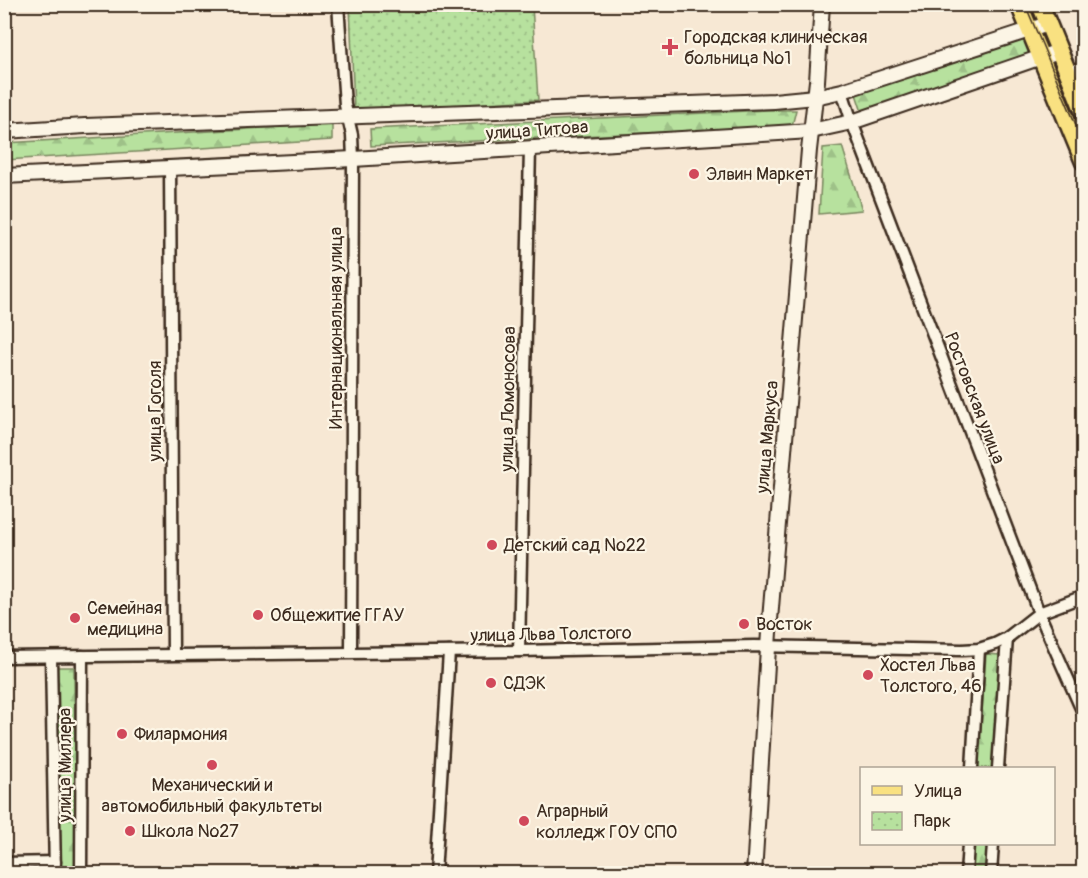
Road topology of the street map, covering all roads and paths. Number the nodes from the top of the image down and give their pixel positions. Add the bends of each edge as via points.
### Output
1 (338, 4) edge
2 (822, 4) edge
3 (1019, 4) edge
4 (1040, 4) edge
5 (1048, 24) junction
6 (1030, 30) junction
7 (1059, 51) junction
8 (1041, 58) junction
9 (1083, 67) edge
10 (1067, 72) junction
11 (842, 91) junction
12 (815, 97) junction
13 (1083, 112) edge
14 (347, 117) junction
15 (852, 122) junction
16 (4, 131) edge
17 (811, 131) junction
18 (530, 148) junction
19 (353, 159) junction
20 (1083, 162) edge
21 (170, 167) junction
22 (4, 176) edge
23 (1083, 596) edge
24 (1039, 613) junction
25 (1007, 638) junction
26 (768, 646) junction
27 (979, 649) junction
28 (519, 651) junction
29 (351, 652) junction
30 (449, 652) junction
31 (173, 654) junction
32 (82, 656) junction
33 (4, 657) edge
34 (51, 657) junction
35 (1083, 715) edge
36 (972, 767) edge
37 (998, 767) edge
38 (968, 845) edge
39 (993, 845) edge
40 (4, 863) edge
41 (55, 868) edge
42 (81, 873) edge
43 (435, 873) edge
44 (754, 873) edge
45 (966, 873) edge
46 (991, 873) edge

1 - 14 street, Интернациональная улица
2 - 12 street, улица Маркуса
3 - 6 main road
4 - 5 main road
5 - 6 street, улица Титова
5 - 7 main road
6 - 8 main road
6 - 11 street, улица Титова
7 - 8 street, улица Титова
7 - 10 main road
8 - 15 street, улица Титова
8 - 20 main road
9 - 10 street
10 - 13 main road
11 - 12 street, улица Титова
11 - 15 street, Ростовская улица
12 - 14 street, улица Титова
12 - 17 street, улица Маркуса
14 - 16 street, улица Титова
14 - 19 street, Интернациональная улица
15 - 17 street, улица Титова
15 - 24 street, Ростовская улица
17 - 18 street, улица Титова
17 - 26 street, улица Маркуса
18 - 19 street, улица Титова
18 - 28 street, улица Ломоносова
19 - 21 street, улица Титова
19 - 29 street, Интернациональная улица
21 - 22 street, улица Титова
21 - 31 street, улица Гоголя
23 - 24 street, улица Льва Толстого
24 - 25 street, улица Льва Толстого
24 - 35 street, Ростовская улица
25 - 27 street, улица Льва Толстого
25 - 37 street
26 - 27 street, улица Льва Толстого
26 - 28 street, улица Льва Толстого
26 - 44 street, улица Маркуса
27 - 36 street
28 - 30 street, улица Льва Толстого
29 - 30 street, улица Льва Толстого
29 - 31 street, улица Льва Толстого
30 - 43 street
31 - 32 street, улица Льва Толстого
32 - 34 street, улица Льва Толстого
32 - 42 street, улица Миллера
33 - 34 street, улица Льва Толстого
34 - 41 street, улица Миллера
38 - 45 street
39 - 46 street
40 - 41 street

